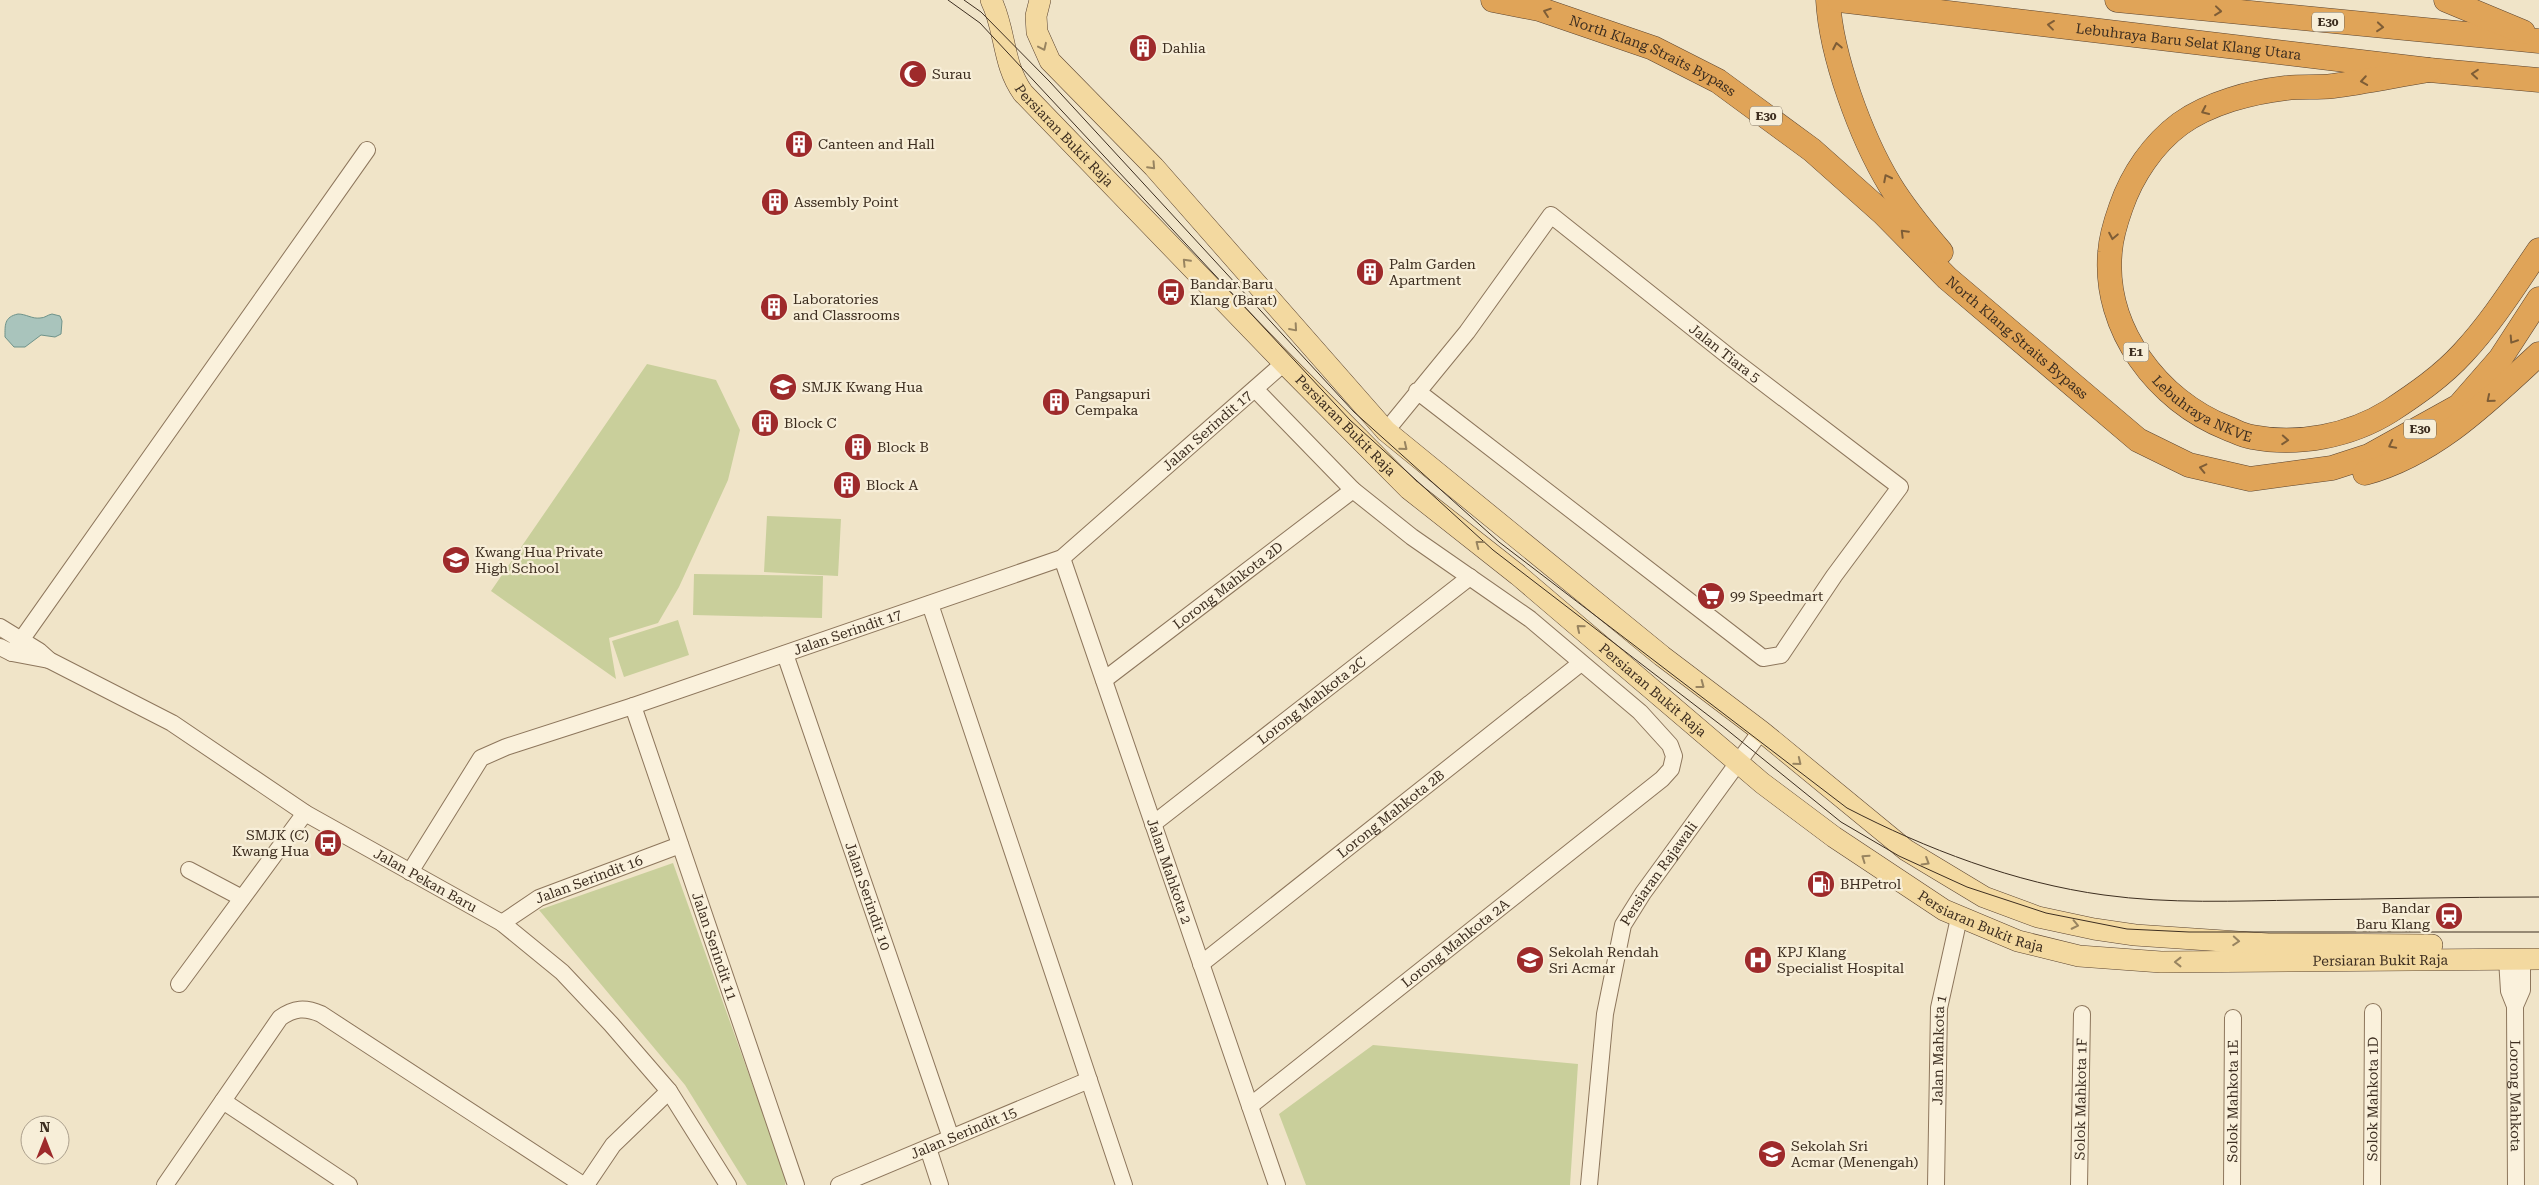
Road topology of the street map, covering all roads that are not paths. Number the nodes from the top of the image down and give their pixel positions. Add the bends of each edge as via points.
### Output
1 (1493, 0) edge
2 (1828, 0) edge
3 (1839, 0) edge
4 (2118, 0) edge
5 (2446, 0) edge
6 (995, 4) edge
7 (1037, 5) edge
8 (2539, 37) edge
9 (2539, 42) edge
10 (2429, 70) junction
11 (2539, 80) edge
12 (367, 150) dead end
13 (2539, 250) edge
14 (2539, 299) edge
15 (1989, 315) junction
16 (2539, 354) edge
17 (1284, 363) junction
18 (1255, 389) junction
19 (1417, 391) junction
20 (1386, 432) junction
21 (2250, 479) junction
22 (1353, 490) junction
23 (1062, 558) junction
24 (1470, 577) junction
25 (930, 604) junction
26 (0, 627) edge
27 (20, 638) junction
28 (6, 650) edge
29 (785, 654) junction
30 (50, 660) junction
31 (1581, 663) junction
32 (1104, 680) junction
33 (633, 706) junction
34 (1761, 731) junction
35 (1737, 762) junction
36 (305, 813) junction
37 (1153, 824) junction
38 (680, 845) junction
39 (189, 870) dead end
40 (410, 872) junction
41 (242, 898) junction
42 (1959, 918) junction
43 (502, 923) junction
44 (2539, 944) edge
45 (2522, 959) edge
46 (1201, 964) junction
47 (179, 984) dead end
48 (2373, 1012) dead end
49 (2082, 1014) dead end
50 (2232, 1018) dead end
51 (1089, 1080) junction
52 (669, 1092) junction
53 (223, 1101) junction
54 (1250, 1106) junction
55 (951, 1138) junction
56 (928, 1148) junction
57 (165, 1185) edge
58 (350, 1185) edge
59 (585, 1185) edge
60 (728, 1185) edge
61 (796, 1185) edge
62 (839, 1185) edge
63 (940, 1185) edge
64 (1124, 1185) edge
65 (1277, 1185) edge
66 (1589, 1185) edge
67 (1936, 1185) edge
68 (2079, 1185) edge
69 (2232, 1185) edge
70 (2372, 1185) edge
71 (2516, 1185) edge

15 -> 1 highway, North Klang Straits Bypass / E30 via 1812,150 1718,81 1654,48 1538,9
15 -> 2 highway via 1890,185 1864,133 1849,91
10 -> 3 highway, Lebuhraya Baru Selat Klang Utara
4 -> 9 highway, E30
5 - 8 highway
17 -> 6 main road, Persiaran Bukit Raja via 1023,93 1006,61
7 -> 20 main road, Persiaran Bukit Raja via 1037,32 1050,61 1154,167
11 -> 10 highway, Lebuhraya Baru Selat Klang Utara
10 -> 13 highway, Lebuhraya NKVE / E1 via 2331,86 2259,92 2205,110 2180,125 2158,145 2139,169 2124,198 2110,252 2117,316 2130,344 2170,394 2209,421 2249,437 2291,441 2328,436 2388,412 2431,382 2462,354 2492,318
12 - 27 street
14 -> 21 highway, North Klang Straits Bypass / E30 via 2500,359 2452,410 2369,456 2332,468
21 -> 15 highway, North Klang Straits Bypass / E30 via 2189,465 2138,440
16 -> 21 highway via 2447,435 2399,460 2374,470 2321,482 2295,484
17 - 18 street, Jalan Serindit 17
35 -> 17 main road, Persiaran Bukit Raja via 1518,575 1409,489
18 - 22 street
18 - 23 street, Jalan Serindit 17
19 - 19 street, Jalan Tiara 5 via 1471,326 1552,215 1732,359 1900,487 1781,655 1763,658
19 - 20 street
20 -> 34 main road, Persiaran Bukit Raja via 1662,656
22 - 24 street via 1412,537
22 - 32 street, Lorong Mahkota 2D
23 - 25 street, Jalan Serindit 17
23 - 32 street, Jalan Mahkota 2
24 - 31 street via 1530,618
24 - 37 street, Lorong Mahkota 2C
25 - 29 street, Jalan Serindit 17
25 - 51 street
26 - 27 street, Jalan Pekan Baru
27 - 28 street
27 - 30 street, Jalan Pekan Baru
28 - 30 street, Jalan Pekan Baru
29 - 33 street, Jalan Serindit 17
29 - 55 street, Jalan Serindit 10
30 - 36 street, Jalan Pekan Baru via 172,723
31 - 46 street, Lorong Mahkota 2B
31 - 54 street, Lorong Mahkota 2A via 1640,712 1670,745 1674,756 1671,769
32 - 37 street, Jalan Mahkota 2
33 - 38 street, Jalan Serindit 11
33 - 40 street, Jalan Serindit 17 via 481,758
34 - 35 street, Persiaran Rajawali
34 -> 44 main road, Persiaran Bukit Raja via 1906,850 1984,896 2038,917 2135,935 2268,944
42 -> 35 main road, Persiaran Bukit Raja via 1834,837
35 - 66 street, Persiaran Rajawali via 1623,925 1606,1014
36 - 40 street, Jalan Pekan Baru
36 - 41 street
37 - 46 street, Jalan Mahkota 2
38 - 43 street, Jalan Serindit 16 via 539,898
38 - 61 street, Jalan Serindit 11
39 - 41 street
40 - 43 street, Jalan Pekan Baru
41 - 47 street
45 -> 42 main road, Persiaran Bukit Raja via 2161,962 2079,956 2018,941
42 - 67 street, Jalan Mahkota 1 via 1938,1008
43 - 52 street, Jalan Pekan Baru via 562,972
45 - 71 street, Lorong Mahkota via 2522,990 2515,1006
46 - 54 street, Jalan Mahkota 2
48 - 70 street, Solok Mahkota 1D
49 - 68 street, Solok Mahkota 1F
50 - 69 street, Solok Mahkota 1E
51 - 55 street, Jalan Serindit 15
51 - 64 street
52 - 59 street via 613,1145
52 - 60 street, Jalan Pekan Baru
53 - 57 street
53 - 58 street
53 - 59 street via 280,1018 300,1008 311,1009
54 - 65 street, Jalan Mahkota 2
55 - 56 street, Jalan Serindit 15
56 - 62 street, Jalan Serindit 15
56 - 63 street

